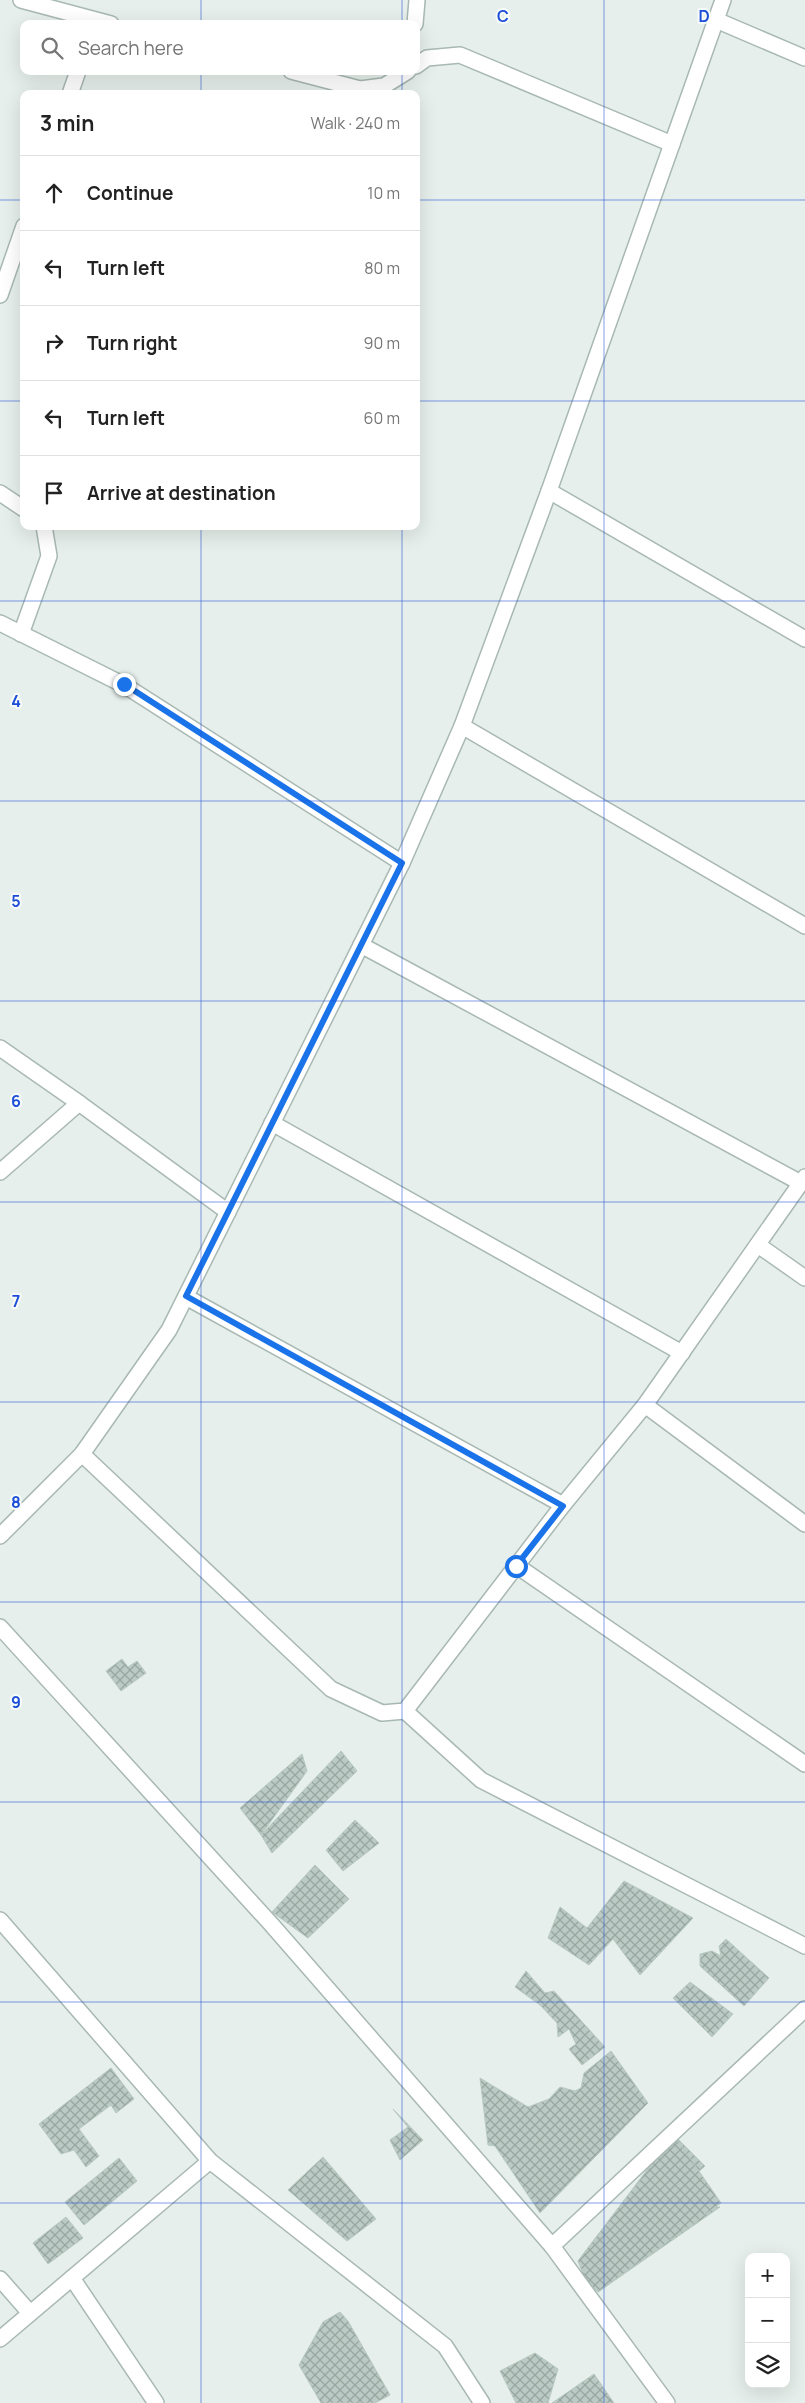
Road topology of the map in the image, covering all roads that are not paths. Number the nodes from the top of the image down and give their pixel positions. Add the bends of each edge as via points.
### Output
1 (21, 0) edge
2 (417, 0) edge
3 (723, 0) edge
4 (88, 20) edge
5 (415, 20) edge
6 (716, 20) junction
7 (805, 58) edge
8 (420, 63) edge
9 (77, 75) edge
10 (306, 75) edge
11 (402, 75) edge
12 (71, 90) edge
13 (672, 144) junction
14 (20, 237) edge
15 (0, 294) edge
16 (549, 491) junction
17 (0, 493) edge
18 (20, 506) edge
19 (45, 530) edge
20 (0, 623) edge
21 (21, 634) junction
22 (805, 639) edge
23 (462, 726) junction
24 (402, 863) junction
25 (805, 926) edge
26 (361, 945) junction
27 (0, 1048) edge
28 (80, 1103) junction
29 (272, 1123) junction
30 (0, 1172) edge
31 (803, 1180) edge
32 (228, 1212) junction
33 (758, 1245) junction
34 (805, 1278) edge
35 (186, 1296) junction
36 (682, 1353) junction
37 (645, 1405) junction
38 (82, 1454) junction
39 (563, 1506) junction
40 (805, 1524) edge
41 (1, 1531) edge
42 (516, 1566) junction
43 (0, 1627) edge
44 (405, 1711) junction
45 (805, 1764) edge
46 (0, 1920) edge
47 (805, 1946) edge
48 (805, 2009) edge
49 (210, 2161) junction
50 (552, 2246) junction
51 (72, 2278) junction
52 (0, 2279) edge
53 (30, 2313) junction
54 (0, 2339) edge
55 (156, 2403) edge
56 (482, 2403) edge
57 (667, 2403) edge

1 - 4 street
2 - 5 street
3 - 6 street
6 - 7 street
6 - 13 street
8 - 13 street via 427,58 460,56
9 - 12 street
10 - 11 street via 360,89 384,86
13 - 16 street
14 - 15 street
16 - 22 street
16 - 23 street
17 - 18 street
19 - 21 street via 49,556
20 - 21 street
21 - 24 street via 124,684
23 - 24 street
23 - 25 street
24 - 26 street
26 - 29 street
26 - 31 street
27 - 28 street
28 - 30 street
28 - 32 street
29 - 32 street
29 - 36 street
31 - 33 street
32 - 35 street
33 - 34 street
33 - 36 street
35 - 38 street via 169,1330
35 - 39 street
36 - 37 street
37 - 39 street
37 - 40 street
38 - 41 street
38 - 44 street via 331,1689 382,1713
39 - 42 street
42 - 44 street
42 - 45 street
43 - 50 street via 270,1924
44 - 47 street via 481,1780
46 - 49 street
48 - 50 street
49 - 51 street
49 - 56 street via 445,2346
50 - 57 street
51 - 53 street
51 - 55 street
52 - 53 street
53 - 54 street

